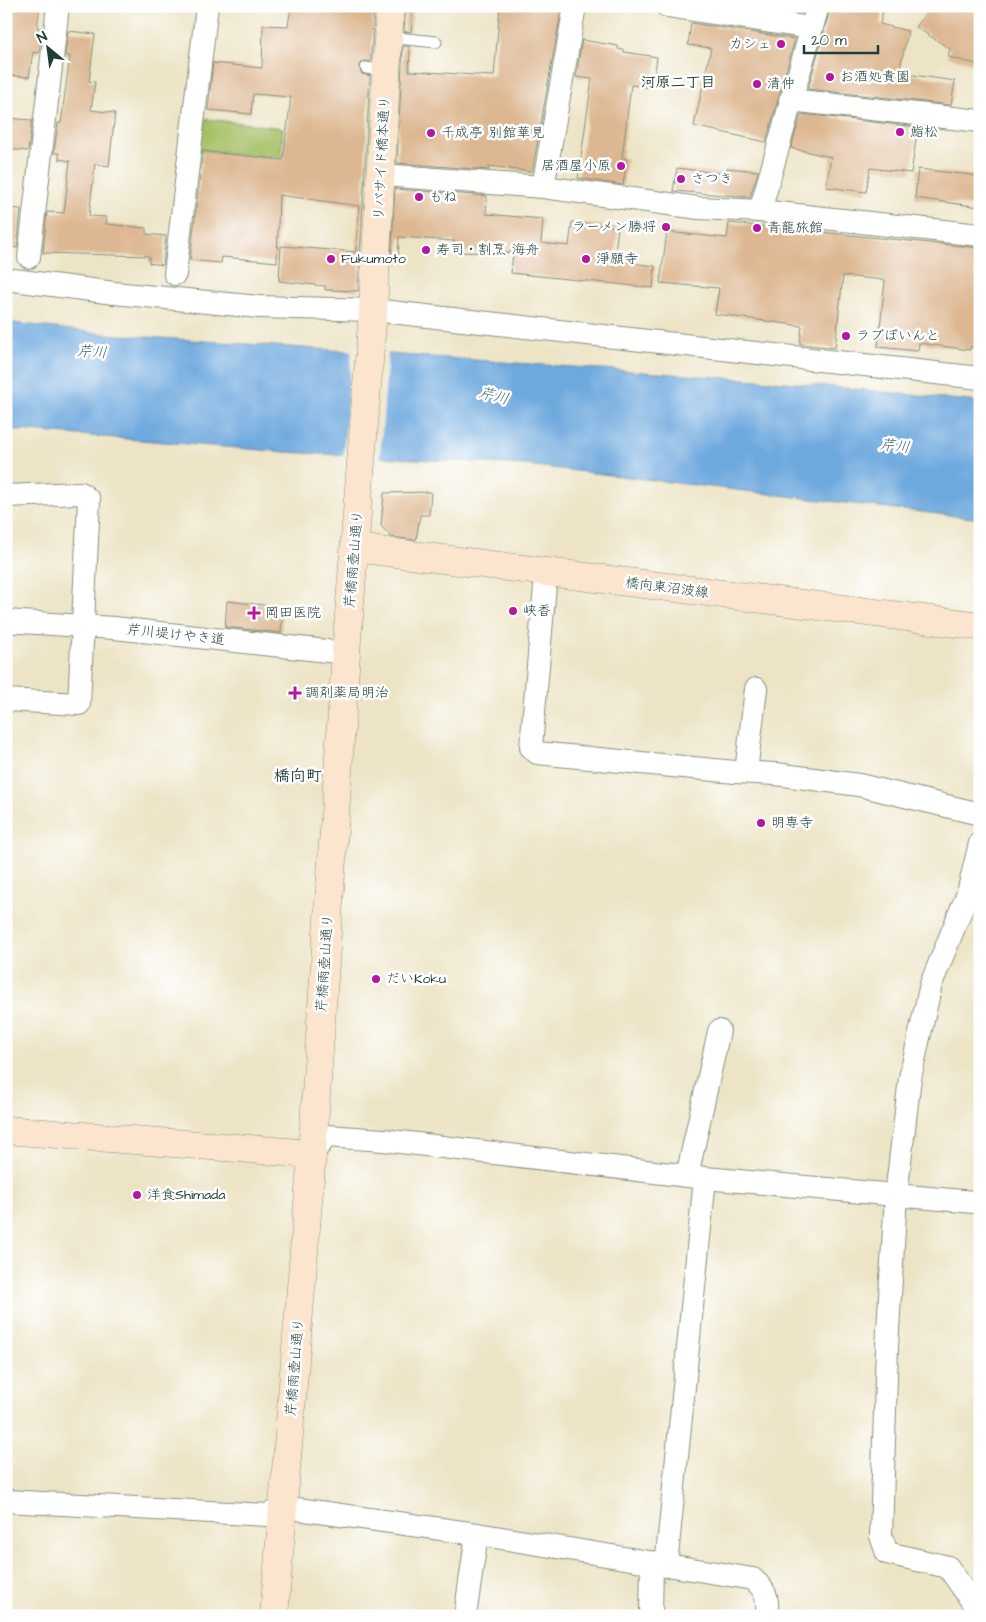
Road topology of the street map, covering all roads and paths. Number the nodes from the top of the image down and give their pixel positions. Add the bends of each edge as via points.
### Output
1 (58, 6) edge
2 (390, 6) edge
3 (818, 6) edge
4 (676, 8) edge
5 (205, 10) edge
6 (575, 17) edge
7 (811, 28) junction
8 (388, 38) junction
9 (436, 42) dead end
10 (790, 100) junction
11 (980, 121) edge
12 (382, 175) junction
13 (544, 187) junction
14 (760, 211) junction
15 (980, 235) edge
16 (29, 257) dead end
17 (175, 274) dead end
18 (6, 279) edge
19 (372, 322) junction
20 (980, 378) edge
21 (6, 496) edge
22 (355, 548) junction
23 (546, 574) junction
24 (6, 621) edge
25 (83, 626) junction
26 (980, 626) edge
27 (346, 653) junction
28 (756, 689) dead end
29 (6, 700) edge
30 (746, 772) junction
31 (980, 814) edge
32 (980, 843) edge
33 (719, 1031) dead end
34 (6, 1130) edge
35 (312, 1154) junction
36 (696, 1177) junction
37 (896, 1195) junction
38 (974, 1202) dead end
39 (6, 1501) edge
40 (283, 1508) junction
41 (477, 1534) junction
42 (659, 1564) junction
43 (980, 1604) edge
44 (274, 1616) edge
45 (465, 1616) edge
46 (651, 1616) edge
47 (767, 1616) edge

1 - 16 street
2 - 8 main road, リバサイド橋本通り
3 - 7 street
4 - 7 street
5 - 17 street
6 - 13 street
7 - 10 street
8 - 9 lane
8 - 12 main road, リバサイド橋本通り via 376,70
10 - 11 street
10 - 14 street
12 - 13 street
12 - 19 main road, リバサイド橋本通り
13 - 14 street via 699,208
14 - 15 street
18 - 19 street
19 - 20 street
19 - 22 main road, 芹橋雨壺山通り
21 - 25 street via 81,493 90,500
22 - 23 main road, 橋向東沼波線
22 - 27 main road, 芹橋雨壺山通り
23 - 26 main road, 橋向東沼波線
23 - 30 street via 532,747 537,753
24 - 25 street, 芹川堤けやき道
25 - 27 street, 芹川堤けやき道
25 - 29 street via 79,704
27 - 35 main road, 芹橋雨壺山通り
28 - 30 street
30 - 31 street via 859,785
32 - 37 street via 968,893 932,984 910,1078
33 - 36 street
34 - 35 main road
35 - 36 street via 327,1136
35 - 40 main road, 芹橋雨壺山通り
36 - 37 street
36 - 42 street
37 - 38 street
37 - 43 street via 881,1536 887,1553 948,1567 973,1603
39 - 40 street via 268,1515
40 - 41 street
40 - 44 main road, 芹橋雨壺山通り
41 - 42 street
41 - 45 street
42 - 46 street
42 - 47 street via 753,1579 764,1588 768,1598

